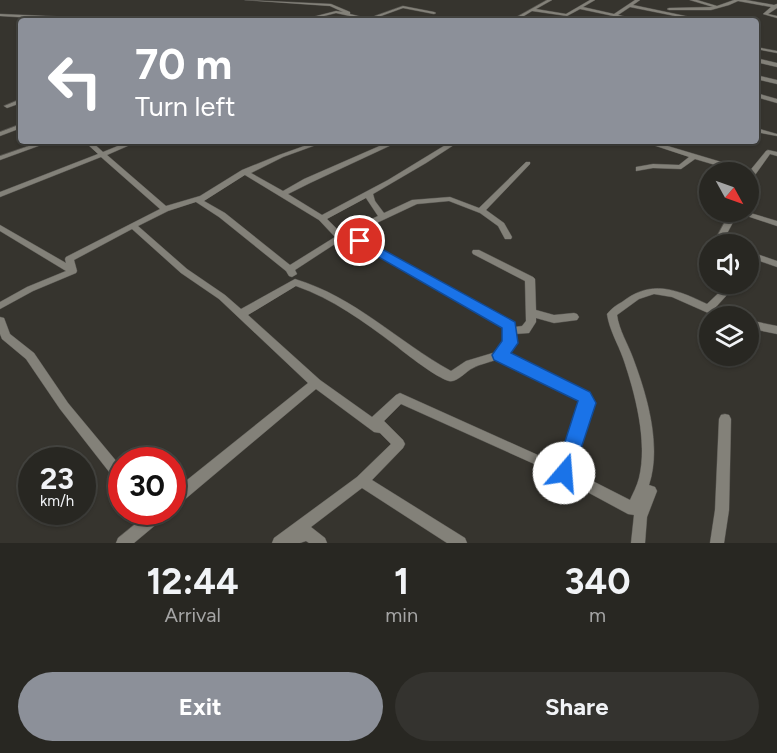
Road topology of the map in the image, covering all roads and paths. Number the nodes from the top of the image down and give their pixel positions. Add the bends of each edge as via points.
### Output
1 (248, 0) edge
2 (550, 0) edge
3 (594, 0) edge
4 (638, 0) edge
5 (692, 0) edge
6 (738, 0) edge
7 (630, 6) junction
8 (776, 6) edge
9 (580, 8) junction
10 (720, 8) junction
11 (532, 10) junction
12 (665, 12) junction
13 (348, 13) junction
14 (434, 13) dead end
15 (0, 15) edge
16 (379, 15) junction
17 (615, 15) junction
18 (777, 17) edge
19 (69, 18) edge
20 (311, 18) edge
21 (365, 18) edge
22 (371, 18) edge
23 (390, 18) edge
24 (517, 18) dead end
25 (629, 18) edge
26 (693, 18) edge
27 (759, 49) edge
28 (777, 52) edge
29 (759, 61) edge
30 (777, 65) edge
31 (759, 79) edge
32 (777, 82) edge
33 (759, 96) edge
34 (777, 101) edge
35 (18, 102) edge
36 (7, 106) dead end
37 (18, 127) edge
38 (759, 131) edge
39 (0, 134) edge
40 (776, 135) dead end
41 (40, 144) edge
42 (90, 144) edge
43 (128, 144) edge
44 (316, 144) edge
45 (390, 144) edge
46 (452, 144) edge
47 (654, 144) edge
48 (102, 154) junction
49 (777, 154) edge
50 (694, 156) junction
51 (0, 158) edge
52 (712, 162) edge
53 (759, 162) edge
54 (528, 163) dead end
55 (639, 170) dead end
56 (245, 172) junction
57 (369, 194) junction
58 (0, 195) edge
59 (283, 195) junction
60 (203, 198) junction
61 (165, 209) junction
62 (481, 210) junction
63 (382, 216) junction
64 (322, 218) junction
65 (759, 218) edge
66 (777, 224) edge
67 (133, 226) junction
68 (0, 227) edge
69 (340, 237) junction
70 (508, 237) dead end
71 (476, 252) dead end
72 (759, 260) edge
73 (777, 264) edge
74 (290, 269) junction
75 (73, 271) junction
76 (295, 282) junction
77 (723, 294) edge
78 (0, 306) edge
79 (699, 306) edge
80 (711, 306) edge
81 (532, 313) junction
82 (241, 315) junction
83 (574, 317) dead end
84 (0, 321) edge
85 (759, 326) edge
86 (777, 330) edge
87 (510, 331) junction
88 (500, 355) junction
89 (316, 383) junction
90 (725, 419) dead end
91 (399, 444) junction
92 (108, 461) edge
93 (564, 473) junction
94 (362, 481) junction
95 (186, 490) edge
96 (650, 491) dead end
97 (141, 525) edge
98 (722, 542) edge
99 (123, 543) edge
100 (279, 543) edge
101 (284, 543) edge
102 (320, 543) edge
103 (460, 543) edge
104 (638, 543) edge

1 - 13 street via 331,5
2 - 11 street
3 - 9 street
4 - 7 street
5 - 10 street
6 - 8 street
6 - 10 street
7 - 12 street
7 - 17 street
8 - 18 street via 765,14
9 - 11 street via 560,16
9 - 17 street
10 - 12 street via 669,8
11 - 24 street
12 - 26 street
13 - 20 street
13 - 21 street
14 - 16 street via 403,7
15 - 19 street
16 - 22 street
16 - 23 street
17 - 25 street
27 - 28 street
29 - 30 street
31 - 32 street
33 - 34 street
35 - 36 street
37 - 39 street
38 - 40 street
41 - 51 street
42 - 48 street
43 - 48 street
44 - 56 street
45 - 59 street
46 - 57 street
47 - 50 street
48 - 58 street
48 - 61 street
49 - 53 street via 768,152
50 - 52 street
50 - 55 street via 681,167
54 - 62 street
56 - 59 street
56 - 60 street
57 - 63 street
57 - 64 street
59 - 64 street
60 - 61 street
60 - 74 street via 200,202
61 - 67 street
62 - 63 street via 450,199 407,204
62 - 70 street via 501,225
63 - 69 street
64 - 69 street
65 - 66 street
67 - 75 street via 78,252 69,259
67 - 82 street via 184,272
68 - 75 street
69 - 74 street
69 - 87 street via 360,241 419,272 510,326
71 - 81 street via 530,279
72 - 73 street
74 - 76 street
75 - 78 street
76 - 82 street
76 - 88 street via 320,288 378,325 432,368 451,377 470,364
77 - 80 street
79 - 93 street via 680,296 643,293 612,314 647,421 646,476 633,509
81 - 83 street via 554,319
81 - 87 street via 525,330
82 - 89 street
84 - 92 street via 6,336 30,356
85 - 86 street
87 - 88 street via 510,343
88 - 93 street via 584,397 587,403
89 - 91 street
89 - 95 street
90 - 98 street
91 - 93 street via 376,421 400,398
91 - 94 street
94 - 100 street
94 - 103 street
96 - 104 street via 640,517
97 - 99 street
101 - 102 street via 308,533

